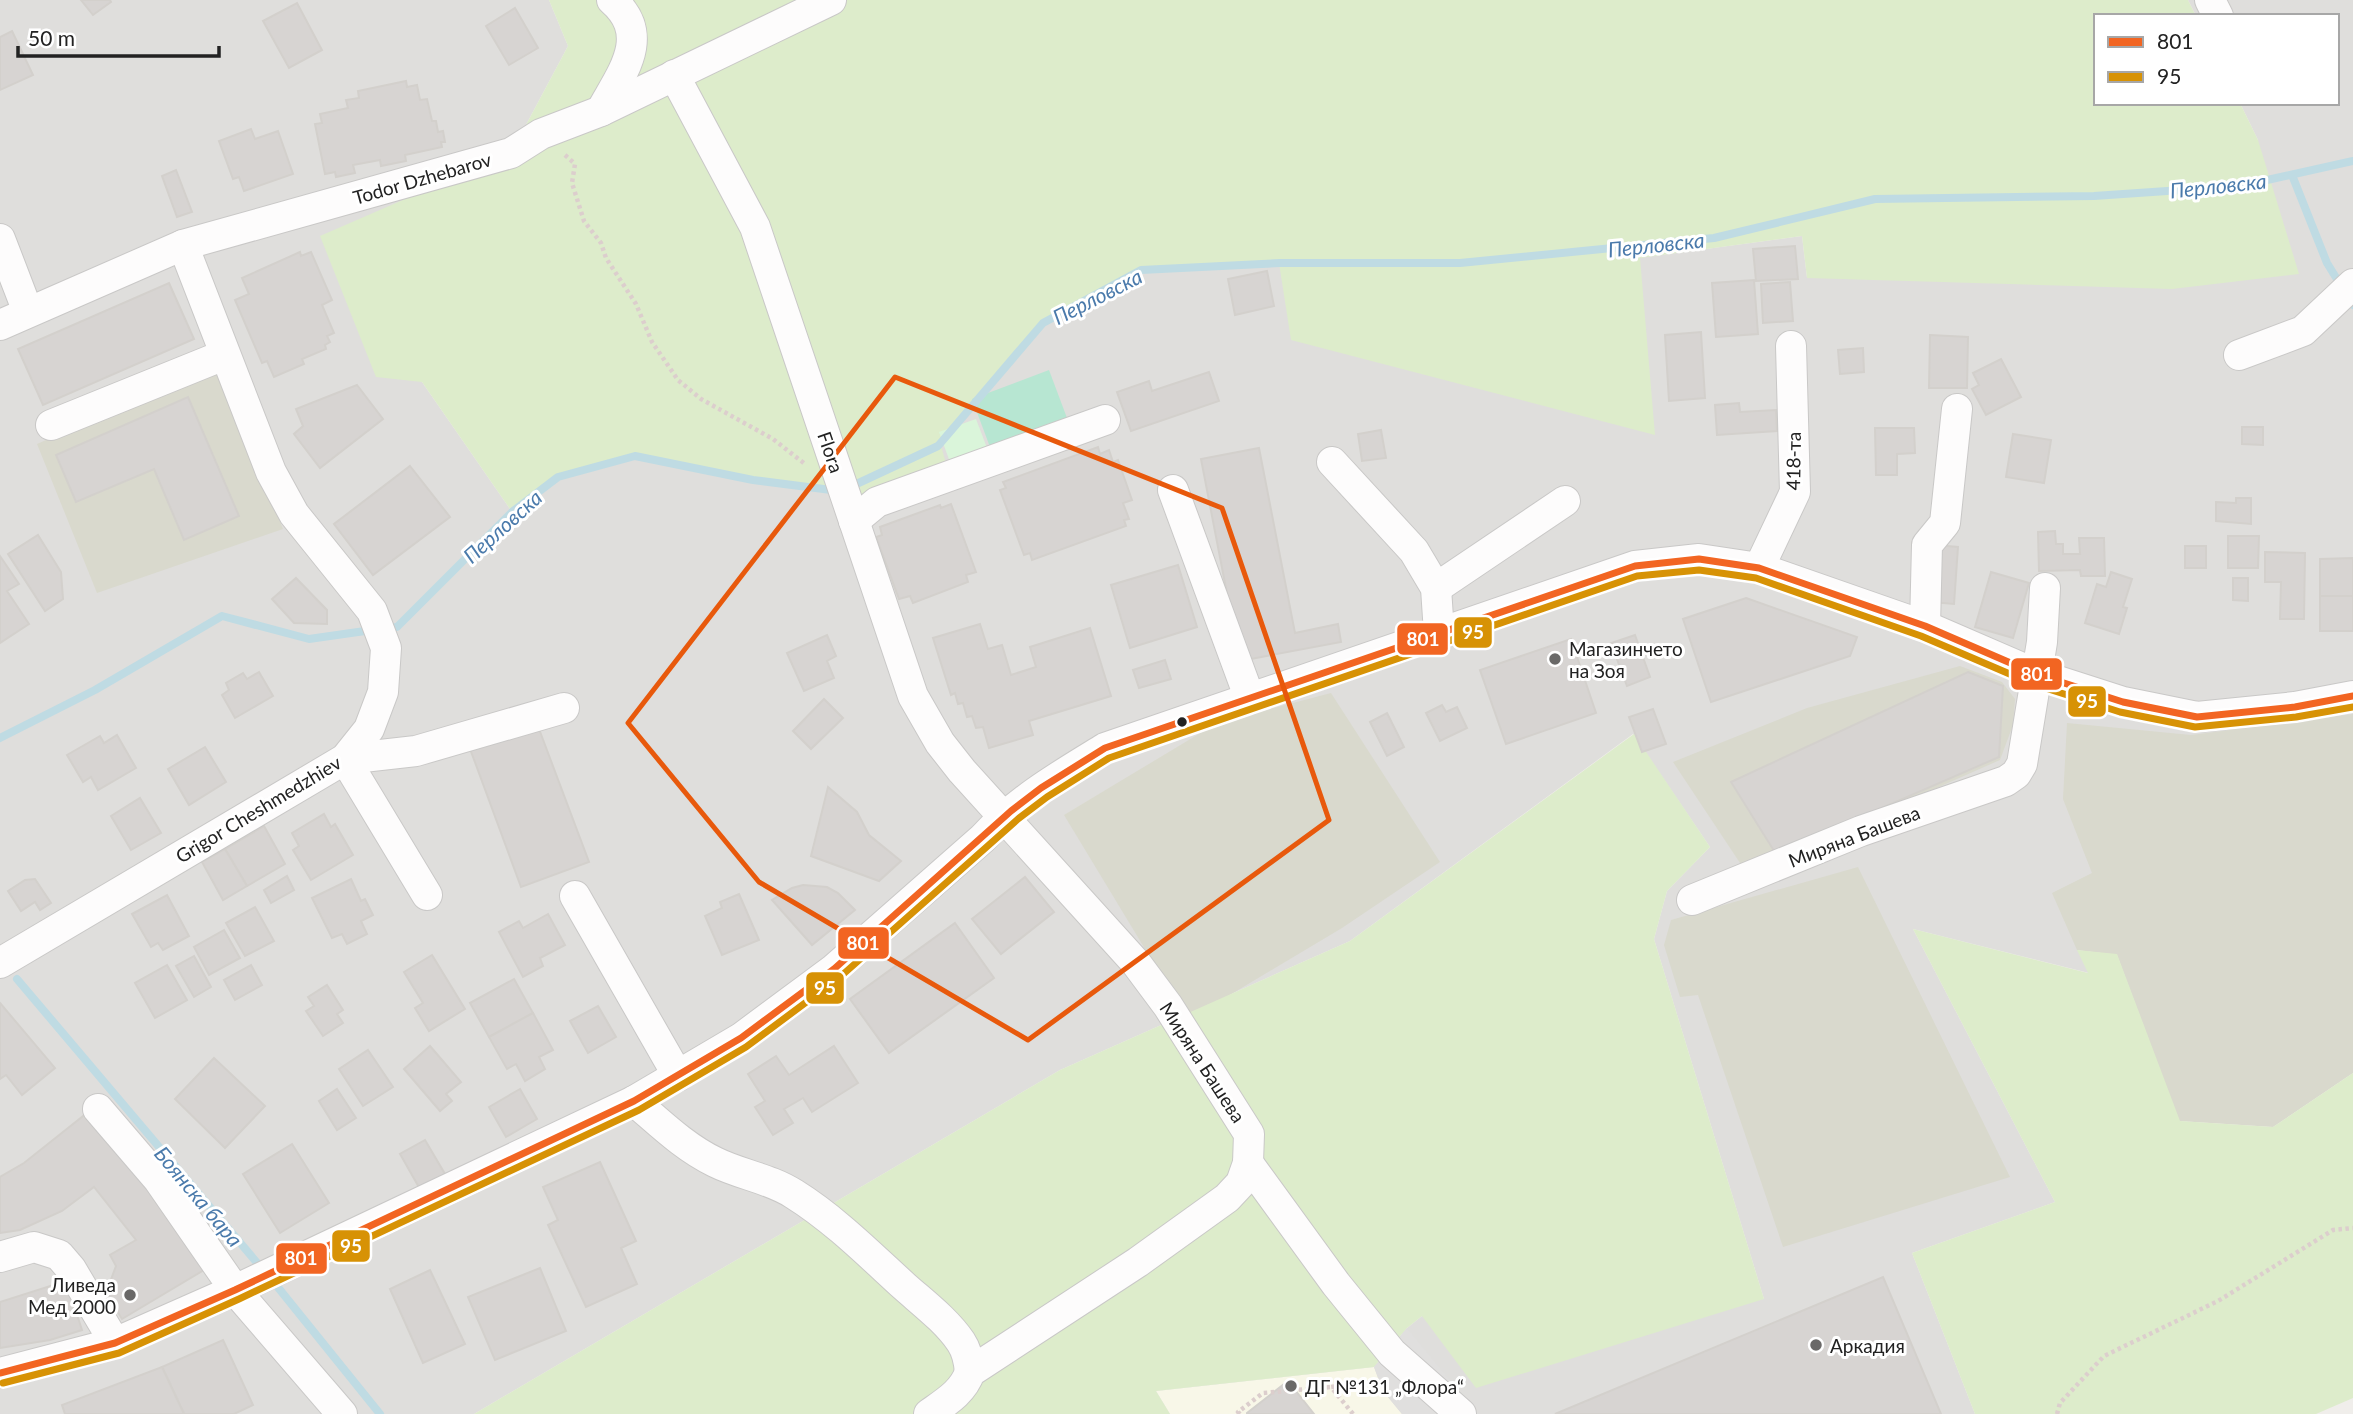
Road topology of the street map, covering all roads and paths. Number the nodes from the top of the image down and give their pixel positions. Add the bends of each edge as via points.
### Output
1 (612, 0) edge
2 (831, 0) edge
3 (674, 75) junction
4 (601, 111) junction
5 (541, 134) junction
6 (0, 239) edge
7 (183, 245) junction
8 (2353, 284) edge
9 (28, 312) junction
10 (0, 325) edge
11 (1791, 346) dead end
12 (224, 355) junction
13 (2239, 355) dead end
14 (1957, 409) dead end
15 (1105, 420) dead end
16 (51, 425) dead end
17 (1332, 462) dead end
18 (840, 480) junction
19 (1173, 491) dead end
20 (1565, 501) dead end
21 (854, 522) junction
22 (1759, 568) junction
23 (1436, 588) junction
24 (2045, 588) dead end
25 (1925, 626) junction
26 (1439, 633) junction
27 (2036, 674) junction
28 (2353, 696) edge
29 (1250, 698) junction
30 (564, 708) dead end
31 (345, 759) junction
32 (1004, 816) junction
33 (428, 895) dead end
34 (576, 896) dead end
35 (1692, 900) dead end
36 (0, 963) edge
37 (678, 1076) junction
38 (635, 1101) junction
39 (98, 1109) dead end
40 (1248, 1163) junction
41 (2353, 1228) edge
42 (0, 1257) edge
43 (257, 1279) junction
44 (115, 1343) junction
45 (970, 1372) junction
46 (0, 1373) edge
47 (1379, 1381) dead end
48 (1331, 1387) junction
49 (342, 1414) edge
50 (929, 1414) edge
51 (1240, 1414) edge
52 (1353, 1414) edge
53 (1461, 1414) edge
54 (2057, 1414) edge

1 - 4 street via 627,17 633,44
2 - 3 street, Todor Dzhebarov
3 - 4 street, Todor Dzhebarov
3 - 18 street, Flora via 755,227
4 - 5 street, Todor Dzhebarov
5 - 7 street, Todor Dzhebarov via 511,153
5 - 18 path via 576,164 572,183 584,221 678,380 701,400 773,439 813,470
6 - 9 street
7 - 9 street, Todor Dzhebarov
7 - 12 street, Grigor Cheshmedzhiev
8 - 13 street via 2303,331
9 - 10 street, Todor Dzhebarov
11 - 22 street, 418-та via 1795,492
12 - 16 street
12 - 31 street, Grigor Cheshmedzhiev via 271,472 294,514 372,611 386,648 383,692 369,729
14 - 25 street via 1945,523 1927,545
15 - 21 street via 877,502
17 - 23 street via 1414,551
18 - 21 street, Flora
19 - 29 street
20 - 23 street
21 - 32 street, Flora via 923,716 962,771
22 - 25 street
22 - 26 street via 1699,559 1635,566
23 - 26 street
24 - 27 street
25 - 27 street
26 - 29 street
27 - 28 street via 2123,702 2197,717
27 - 35 street, Миряна Башева via 2022,764 2016,774
29 - 32 street via 1105,748 1037,789
30 - 31 street via 416,751
31 - 33 street
31 - 36 street, Grigor Cheshmedzhiev
32 - 37 street via 834,969 741,1038
32 - 40 street, Миряна Башева via 1136,963 1168,1006 1249,1134
34 - 37 street
37 - 38 street
38 - 43 street
38 - 45 street via 677,1139 713,1161 761,1177 793,1194 841,1230 946,1324 962,1343
39 - 43 street via 158,1179
40 - 45 street via 1241,1183 1227,1198
40 - 53 street via 1392,1353
41 - 54 path via 2333,1230 2218,1301 2104,1356 2060,1403
42 - 44 street via 34,1247 59,1255
43 - 44 street
43 - 49 street
44 - 46 street
45 - 50 street via 966,1383
47 - 48 path
48 - 51 path via 1264,1392
48 - 52 path

